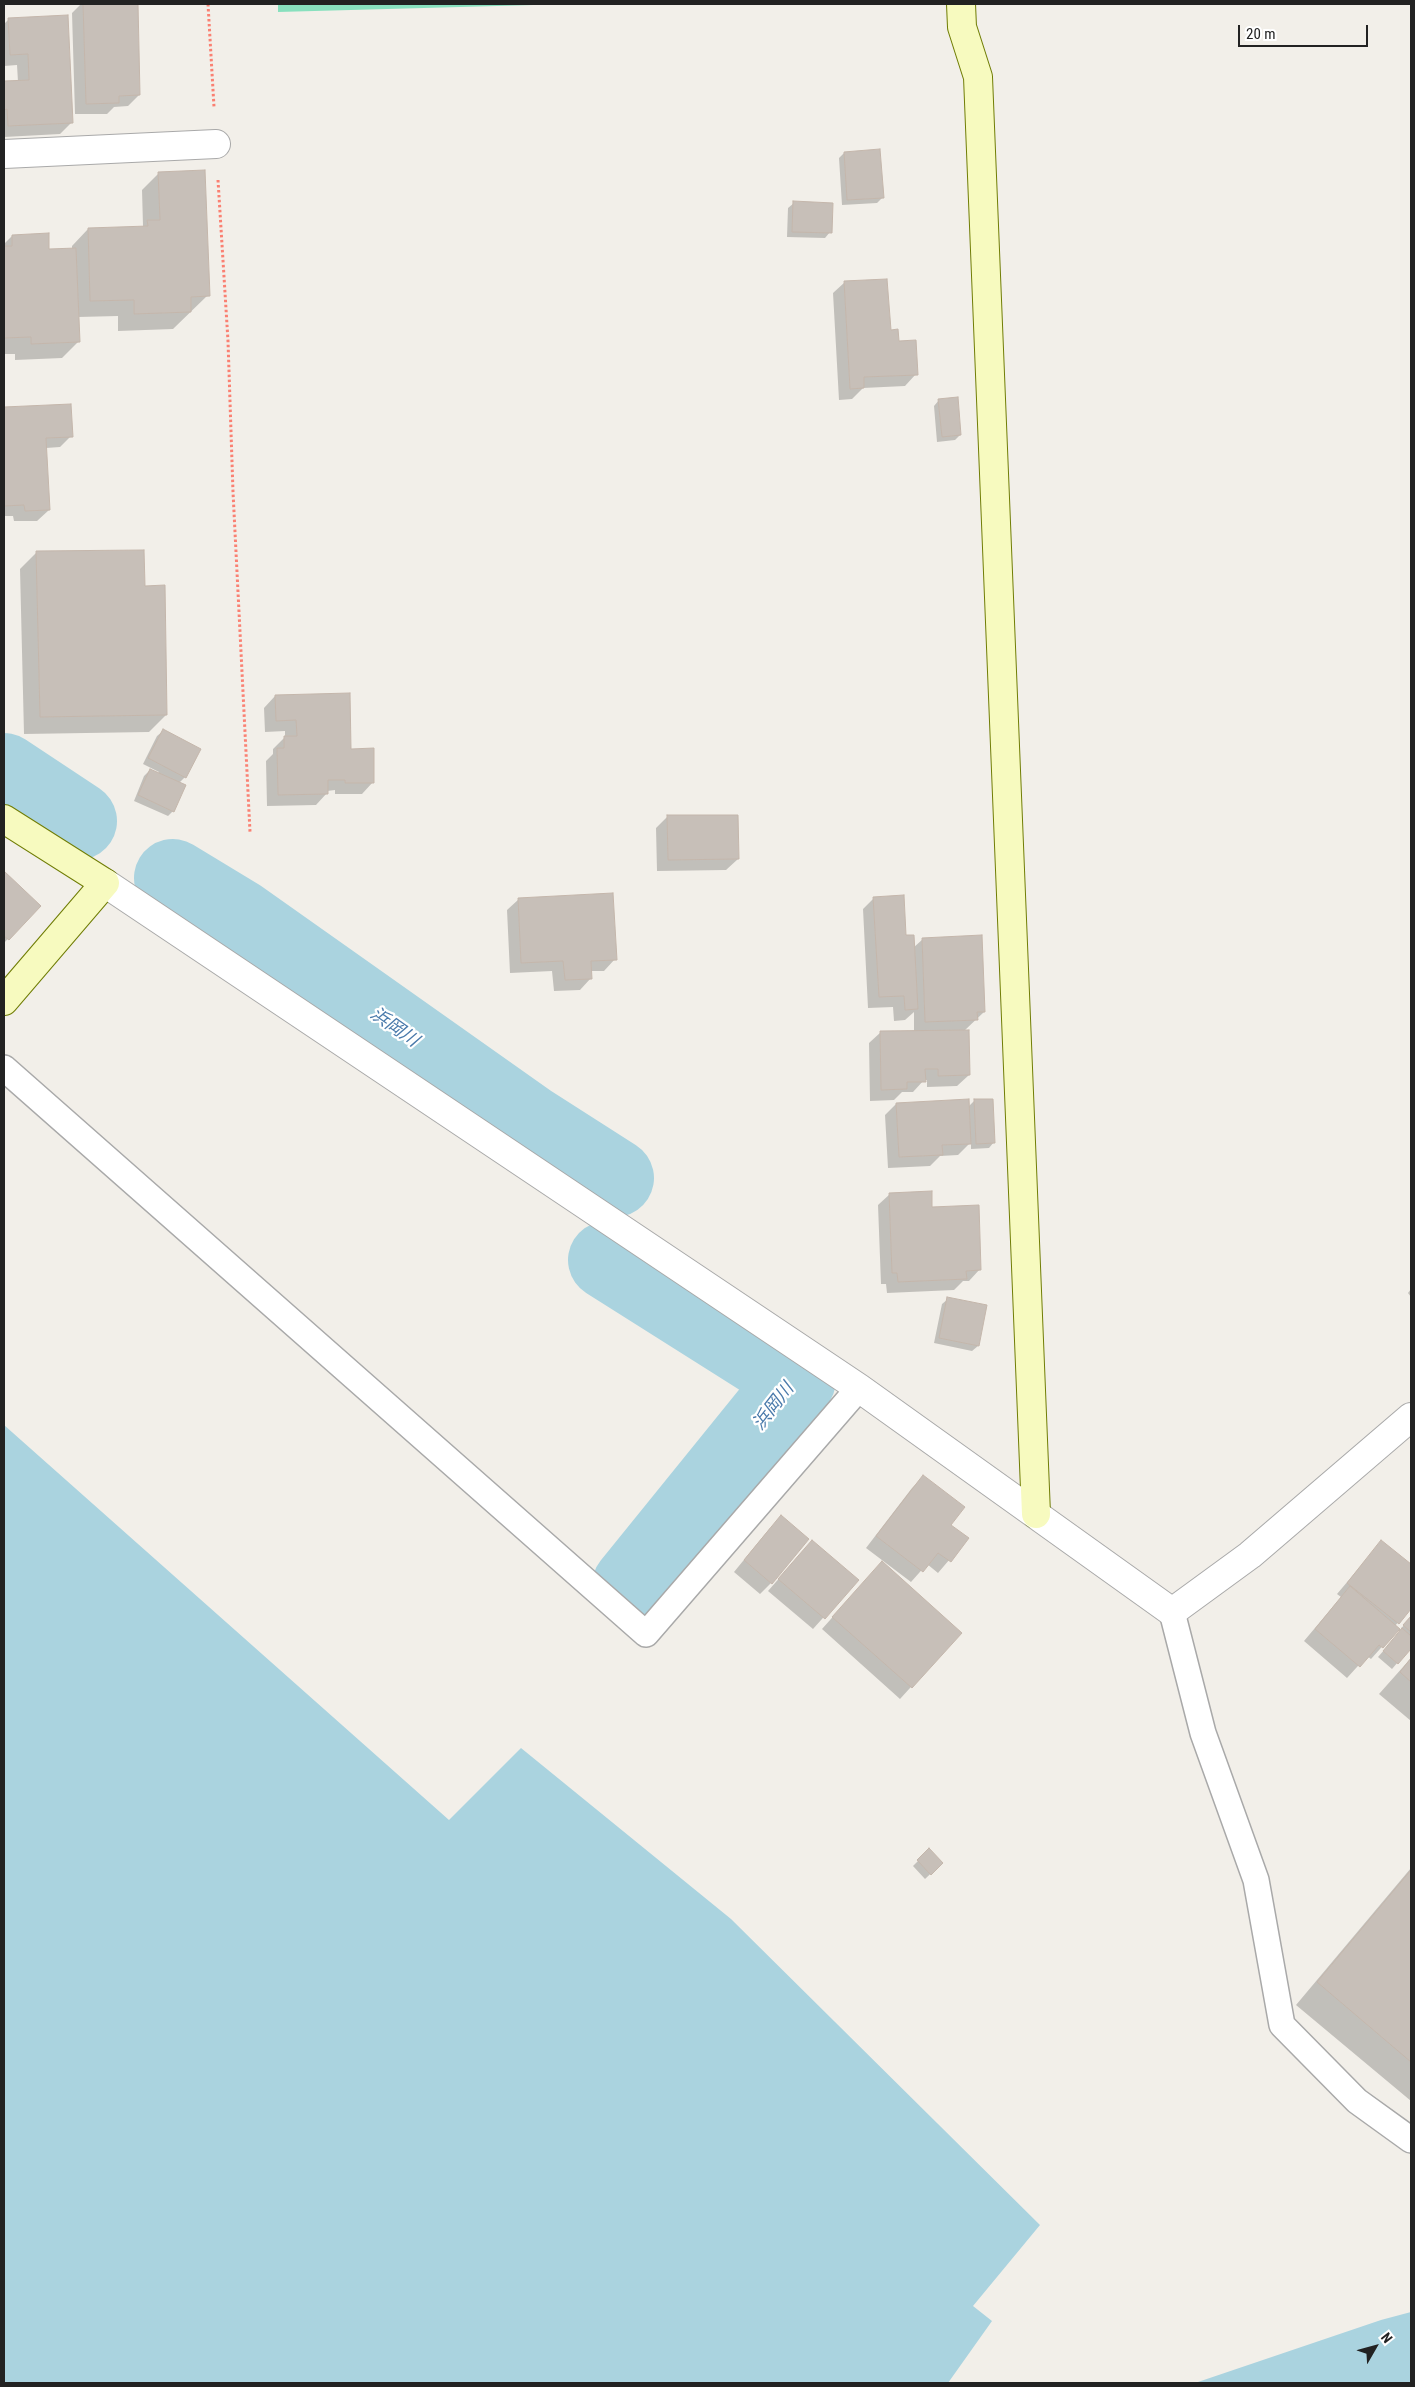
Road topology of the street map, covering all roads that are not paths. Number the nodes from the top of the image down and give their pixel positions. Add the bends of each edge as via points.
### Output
1 (961, 4) edge
2 (216, 144) road end
3 (4, 154) edge
4 (4, 819) edge
5 (106, 883) junction
6 (4, 1001) edge
7 (4, 1068) edge
8 (859, 1388) junction
9 (1411, 1418) edge
10 (1036, 1514) junction
11 (1172, 1612) junction
12 (1411, 2140) edge

1 - 10 street via 962,27 978,77
2 - 3 street
4 - 5 street
5 - 6 street
5 - 8 street
7 - 8 lane via 646,1634
8 - 10 street
9 - 11 street via 1250,1555
10 - 11 street
11 - 12 lane via 1203,1733 1256,1880 1282,2025 1356,2101

